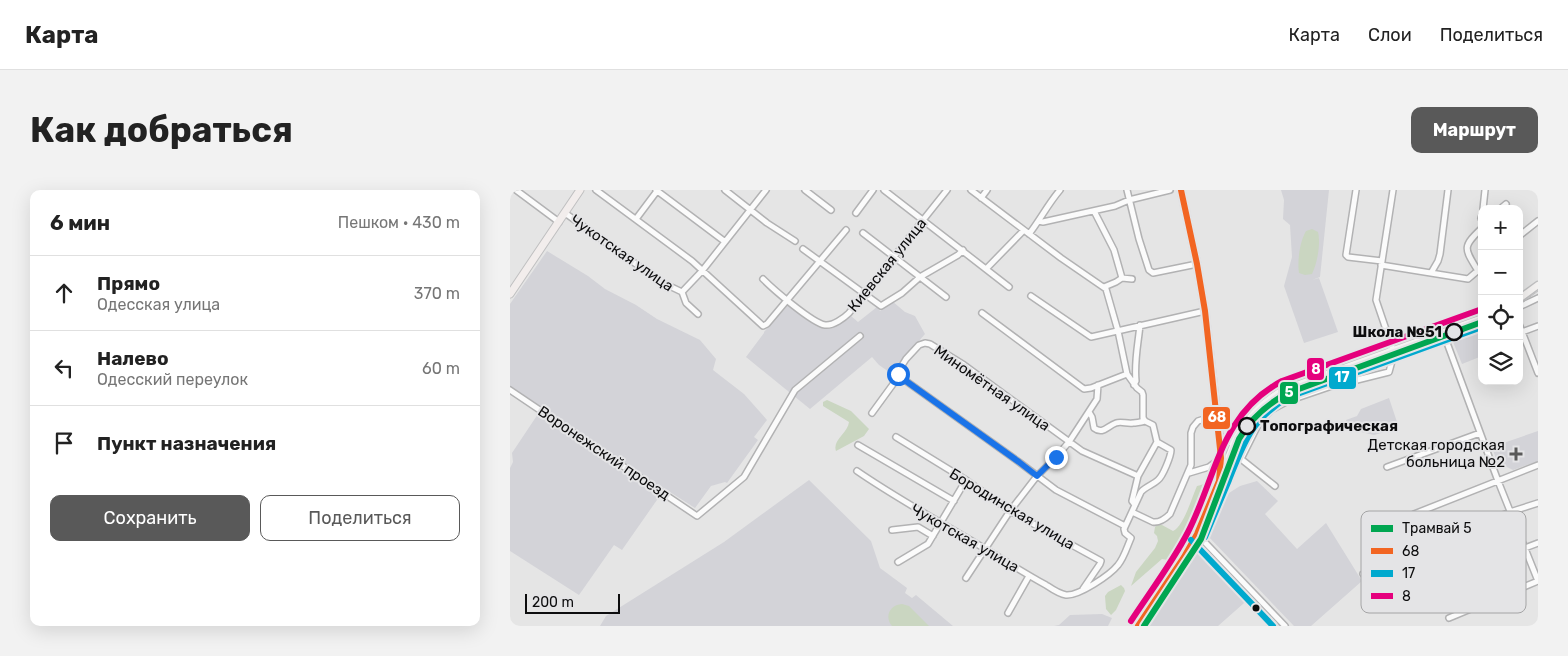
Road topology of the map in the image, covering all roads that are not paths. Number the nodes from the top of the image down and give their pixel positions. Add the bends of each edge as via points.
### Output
1 (516, 190) edge
2 (580, 190) edge
3 (596, 190) edge
4 (657, 190) edge
5 (724, 190) edge
6 (766, 190) edge
7 (805, 190) edge
8 (873, 190) edge
9 (884, 190) edge
10 (947, 190) edge
11 (971, 190) edge
12 (987, 190) edge
13 (1060, 190) edge
14 (1127, 190) edge
15 (1170, 190) edge
16 (1181, 190) edge
17 (1356, 190) edge
18 (1393, 190) edge
19 (1448, 190) edge
20 (1485, 190) edge
21 (981, 198) junction
22 (1129, 200) junction
23 (1483, 205) edge
24 (830, 210) dead end
25 (751, 211) junction
26 (1094, 211) junction
27 (565, 213) junction
28 (856, 213) dead end
29 (636, 219) junction
30 (924, 220) junction
31 (1039, 221) junction
32 (1538, 221) edge
33 (559, 222) junction
34 (846, 230) dead end
35 (1026, 232) junction
36 (1478, 232) edge
37 (863, 233) dead end
38 (1523, 233) edge
39 (724, 241) junction
40 (795, 241) dead end
41 (803, 249) dead end
42 (963, 250) junction
43 (894, 257) junction
44 (820, 262) junction
45 (1381, 263) junction
46 (1197, 264) junction
47 (1478, 266) edge
48 (987, 268) junction
49 (702, 271) junction
50 (1478, 271) edge
51 (1430, 273) junction
52 (920, 277) junction
53 (1122, 278) junction
54 (763, 279) dead end
55 (1132, 279) dead end
56 (1538, 285) edge
57 (1009, 287) dead end
58 (1104, 287) junction
59 (682, 292) junction
60 (510, 294) edge
61 (865, 294) junction
62 (1031, 296) dead end
63 (1523, 296) edge
64 (946, 297) dead end
65 (1538, 298) edge
66 (788, 301) junction
67 (1523, 305) edge
68 (1205, 311) junction
69 (982, 313) dead end
70 (698, 314) dead end
71 (1478, 319) edge
72 (1140, 325) junction
73 (1538, 326) edge
74 (1118, 331) junction
75 (1443, 332) junction
76 (1523, 332) edge
77 (1523, 334) edge
78 (860, 336) dead end
79 (1391, 350) junction
80 (1535, 357) edge
81 (1126, 374) junction
82 (1538, 374) edge
83 (899, 376) junction
84 (1098, 385) junction
85 (1134, 385) junction
86 (510, 390) edge
87 (1089, 412) junction
88 (872, 413) dead end
89 (1217, 415) junction
90 (1145, 421) junction
91 (1480, 433) junction
92 (1219, 434) junction
93 (1237, 436) junction
94 (896, 437) dead end
95 (1069, 442) junction
96 (1157, 442) junction
97 (858, 445) dead end
98 (1221, 458) junction
99 (1538, 465) edge
100 (1386, 467) dead end
101 (857, 471) dead end
102 (1189, 474) junction
103 (1037, 476) junction
104 (1138, 476) junction
105 (966, 480) junction
106 (1219, 481) junction
107 (1498, 481) junction
108 (1275, 486) dead end
109 (954, 501) junction
110 (1538, 503) edge
111 (1135, 506) junction
112 (1010, 511) junction
113 (1422, 511) edge
114 (1510, 511) edge
115 (1513, 511) edge
116 (1132, 512) junction
117 (940, 524) junction
118 (1125, 526) junction
119 (892, 530) dead end
120 (1197, 534) junction
121 (933, 536) junction
122 (1538, 543) edge
123 (1526, 548) edge
124 (985, 549) junction
125 (1526, 551) edge
126 (898, 562) dead end
127 (1029, 576) junction
128 (966, 578) dead end
129 (1538, 581) edge
130 (1526, 586) edge
131 (1083, 589) junction
132 (1008, 613) dead end
133 (1460, 613) edge
134 (1448, 618) dead end
135 (1138, 626) edge
136 (1284, 626) edge

1 - 33 street
2 - 27 highway
3 - 29 street
4 - 29 street
4 - 39 street
5 - 25 street
6 - 25 street
7 - 24 street
8 - 28 street
9 - 30 street
10 - 30 street, Киевская улица
11 - 21 street
12 - 21 street
13 - 31 street
14 - 22 street
15 - 22 street
16 - 46 main road
17 - 45 street via 1346,255
18 - 45 street
19 - 51 street via 1440,254
20 - 23 street
21 - 35 street
22 - 26 street
22 - 46 street via 1148,270 1153,273
25 - 39 street
25 - 40 street
26 - 31 street
26 - 53 street via 1114,250
27 - 33 highway
27 - 59 street, Чукотская улица via 661,282
29 - 49 street
30 - 42 street
30 - 43 street, Киевская улица
31 - 35 street
32 - 38 street
33 - 60 highway
34 - 44 street
35 - 48 street
35 - 58 street
36 - 47 street via 1467,245
37 - 43 street
39 - 49 street
41 - 44 street
42 - 48 street
42 - 52 street
43 - 52 street
43 - 61 street, Киевская улица
44 - 61 street
44 - 66 street
45 - 51 street
45 - 79 street via 1376,300
46 - 68 main road
48 - 57 street
49 - 59 street
49 - 66 street via 761,326 765,326
50 - 51 street via 1468,279
52 - 61 street via 881,306
52 - 64 street
53 - 55 street
53 - 58 street
54 - 66 street
56 - 63 main road
58 - 74 street
59 - 70 street, Чукотская улица via 686,303
61 - 66 street, Киевская улица via 849,313 828,325
62 - 74 street via 1091,337
65 - 67 street
68 - 72 street
68 - 89 main road
69 - 84 street via 1078,386 1086,390
71 - 75 main road
72 - 74 street
72 - 85 street
73 - 76 street
74 - 81 street
75 - 79 main road
75 - 91 street
77 - 80 street
78 - 86 street, Воронежский проезд via 795,390 744,478 697,516
79 - 93 main road via 1285,389 1255,411
79 - 108 street via 1389,372 1288,401 1259,423 1241,460
80 - 82 street
81 - 84 street
81 - 85 street
83 - 88 street
83 - 95 street, Миномётная улица via 906,359 919,345 925,343 936,347
83 - 103 street
84 - 87 street via 1097,399
85 - 90 street via 1143,395
87 - 90 street via 1098,432 1120,422
87 - 95 street
89 - 92 main road
89 - 102 street via 1198,421 1193,427
90 - 96 street via 1152,425
91 - 100 street
91 - 107 street
92 - 93 main road via 1229,442
92 - 98 main road
93 - 106 main road
94 - 105 street, Бородинская улица
95 - 103 street
95 - 104 street, Миномётная улица via 1082,452
96 - 104 street
96 - 111 street via 1171,450 1171,455 1160,478 1143,490
97 - 109 street
98 - 102 street
98 - 106 main road
99 - 107 street
101 - 117 street, Чукотская улица
102 - 116 street via 1170,514 1160,522 1152,522
103 - 112 street
103 - 118 street via 1056,490
104 - 111 street via 1132,501
105 - 109 street
105 - 112 street, Бородинская улица
106 - 120 main road
107 - 113 street
107 - 114 street
109 - 117 street
110 - 115 street
111 - 116 street
112 - 124 street
112 - 131 street, Бородинская улица via 1101,561
116 - 118 street
117 - 121 street
117 - 124 street, Чукотская улица
118 - 131 street via 1124,532 1131,538 1118,565
119 - 121 street via 918,527
120 - 135 main road
120 - 136 street
121 - 126 street via 928,544
122 - 123 street
124 - 127 street, Чукотская улица
124 - 128 street
125 - 129 street
127 - 131 street, Чукотская улица via 1065,595
127 - 132 street
129 - 130 street
133 - 134 street

